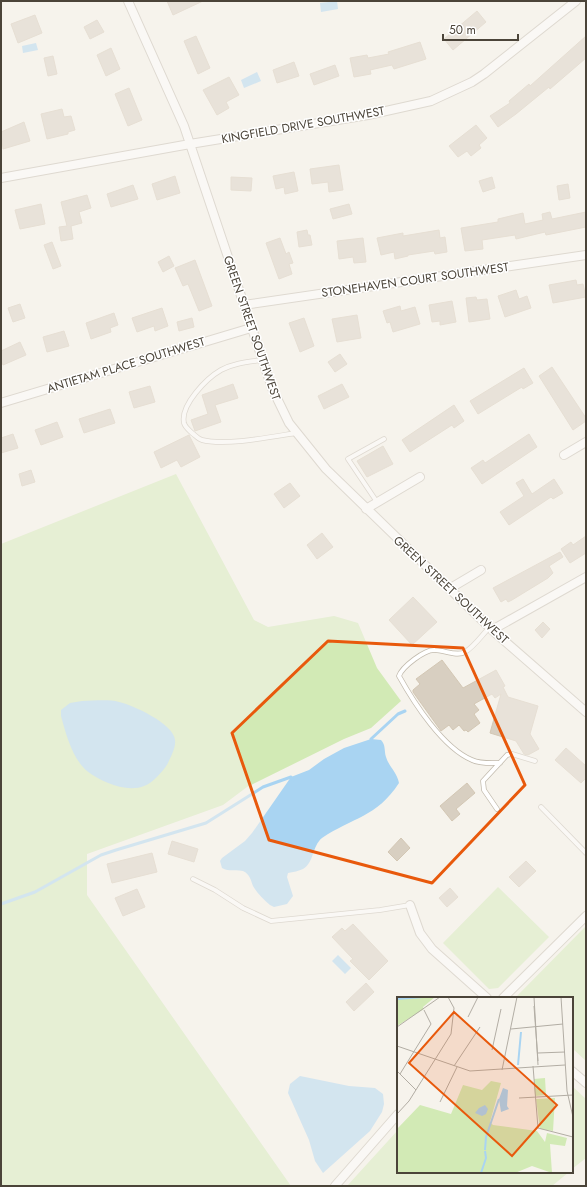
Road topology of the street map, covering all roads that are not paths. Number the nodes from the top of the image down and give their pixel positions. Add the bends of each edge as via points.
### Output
1 (128, 1) edge
2 (576, 1) edge
3 (190, 144) junction
4 (1, 178) edge
5 (586, 255) edge
6 (244, 305) junction
7 (251, 328) junction
8 (262, 360) junction
9 (1, 403) edge
10 (296, 433) junction
11 (384, 439) dead end
12 (586, 442) edge
13 (564, 455) dead end
14 (420, 477) dead end
15 (377, 502) junction
16 (366, 509) junction
17 (481, 570) dead end
18 (586, 577) edge
19 (449, 589) junction
20 (491, 629) junction
21 (586, 712) edge
22 (535, 761) dead end
23 (500, 763) junction
24 (541, 807) dead end
25 (497, 809) dead end
26 (586, 853) edge
27 (193, 879) dead end
28 (410, 905) joint
29 (586, 916) edge
30 (486, 997) edge
31 (505, 997) edge
32 (573, 1072) edge
33 (586, 1083) edge
34 (397, 1115) edge
35 (335, 1186) edge

1 - 3 street, GREEN STREET SOUTHWEST
2 - 3 street, KINGFIELD DRIVE SOUTHWEST via 484,74 431,101 368,115
3 - 4 street, KINGFIELD DRIVE SOUTHWEST
3 - 6 street, GREEN STREET SOUTHWEST
5 - 6 street, STONEHAVEN COURT SOUTHWEST
6 - 7 street, GREEN STREET SOUTHWEST
7 - 8 street, GREEN STREET SOUTHWEST
7 - 9 street, ANTIETAM PLACE SOUTHWEST
8 - 10 street, GREEN STREET SOUTHWEST via 280,407
8 - 10 lane via 238,363 209,378 193,397 184,423 200,439 217,442
10 - 16 street, GREEN STREET SOUTHWEST via 326,469
11 - 15 lane via 348,459
12 - 13 street
14 - 15 street
15 - 16 street
16 - 19 street, GREEN STREET SOUTHWEST
17 - 19 street
18 - 20 street
19 - 20 street, GREEN STREET SOUTHWEST
20 - 21 street, GREEN STREET SOUTHWEST
20 - 23 lane via 466,652 426,652 401,670 399,676 448,742 470,760
22 - 23 lane via 512,754 507,755
23 - 25 lane via 482,785
24 - 26 lane
27 - 28 lane via 271,921
28 - 30 street via 420,932 432,949
29 - 31 street
32 - 33 street
34 - 35 street

